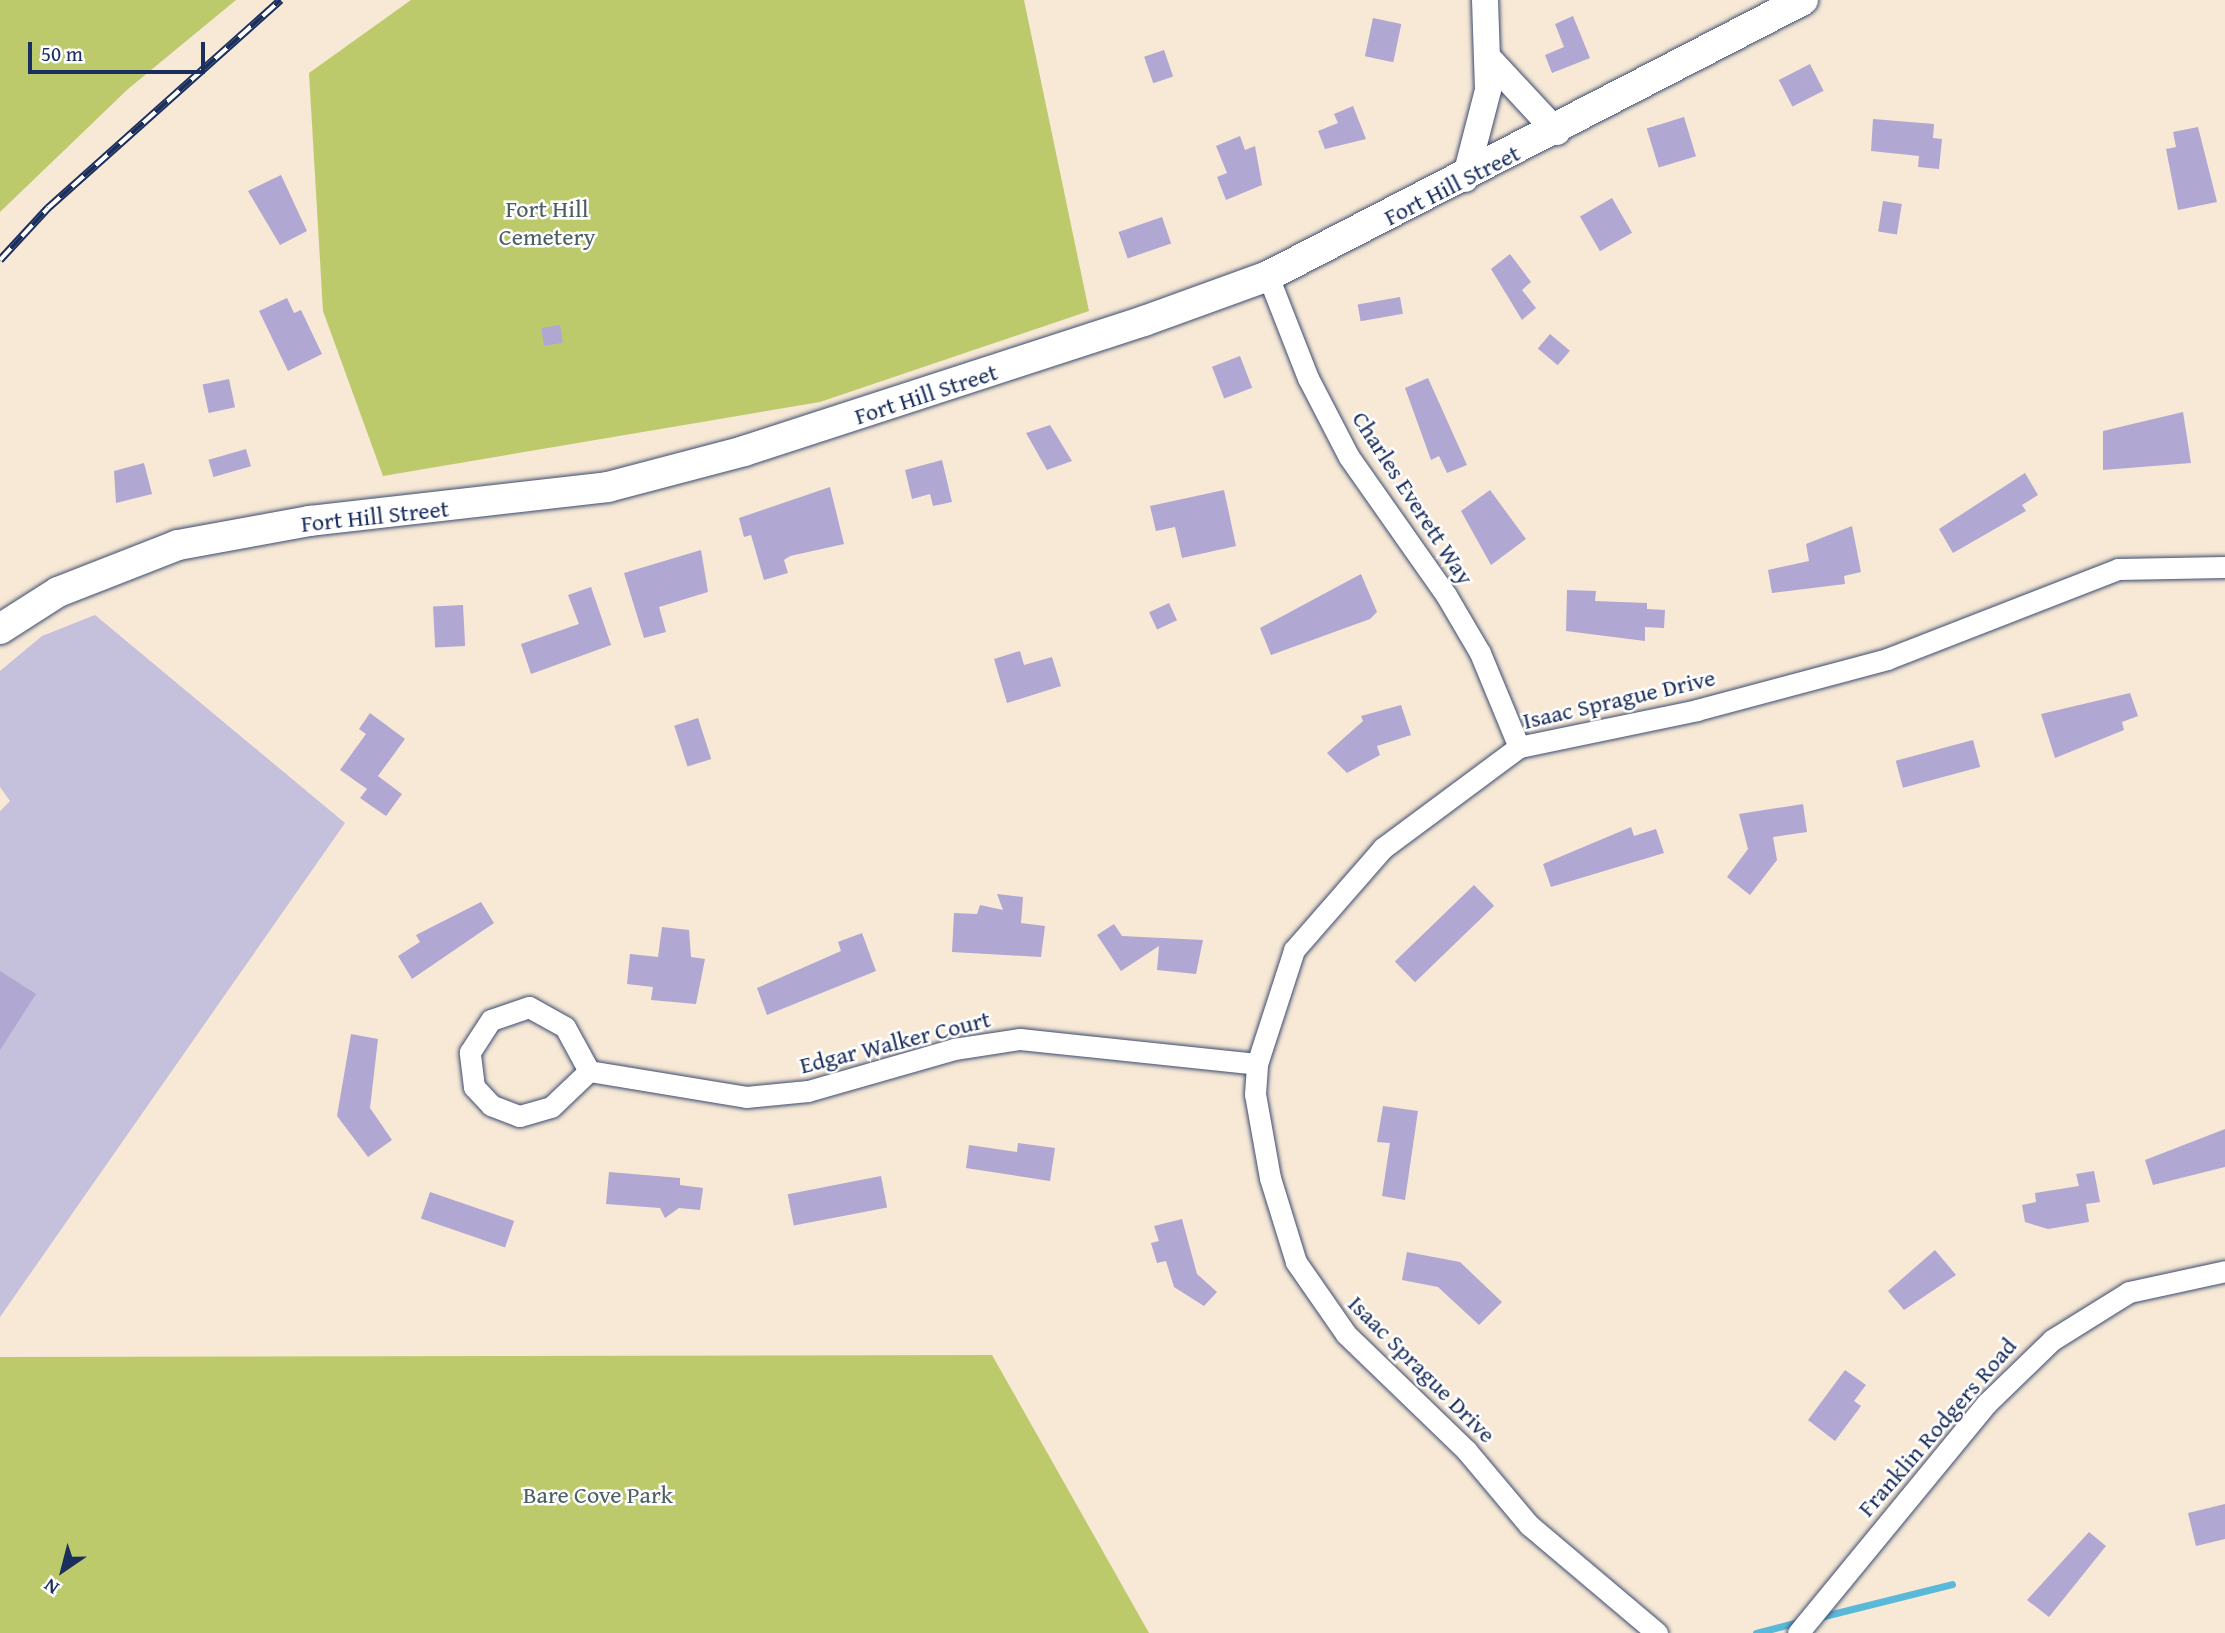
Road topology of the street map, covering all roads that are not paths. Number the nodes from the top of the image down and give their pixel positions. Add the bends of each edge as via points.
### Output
1 (1485, 0) edge
2 (1803, 0) edge
3 (1491, 61) junction
4 (1557, 132) junction
5 (1465, 179) junction
6 (1268, 276) junction
7 (2225, 567) edge
8 (0, 629) edge
9 (1519, 747) junction
10 (1257, 1064) junction
11 (589, 1071) junction
12 (2225, 1271) edge
13 (1657, 1633) edge
14 (1798, 1633) edge

1 - 3 street
2 - 4 main road, Fort Hill Street
3 - 4 street
3 - 5 street
4 - 5 main road, Fort Hill Street
5 - 6 main road, Fort Hill Street
6 - 8 main road, Fort Hill Street via 954,386 608,487 310,521 178,545 58,592
6 - 9 street, Charles Everett Way via 1308,378 1349,457 1446,595 1480,653
7 - 9 street, Isaac Sprague Drive via 2118,569 1887,659 1697,710
9 - 10 street, Isaac Sprague Drive via 1432,806 1334,897 1294,950
10 - 11 street, Edgar Walker Court via 1020,1039 767,1098
10 - 13 street, Isaac Sprague Drive via 1257,1119 1285,1233 1328,1311 1467,1451 1545,1541
11 - 11 street via 557,1019 529,1007 491,1020 470,1052 474,1087 491,1105 519,1116 551,1107
12 - 14 street, Franklin Rodgers Road via 2129,1292 2052,1340 1986,1404

